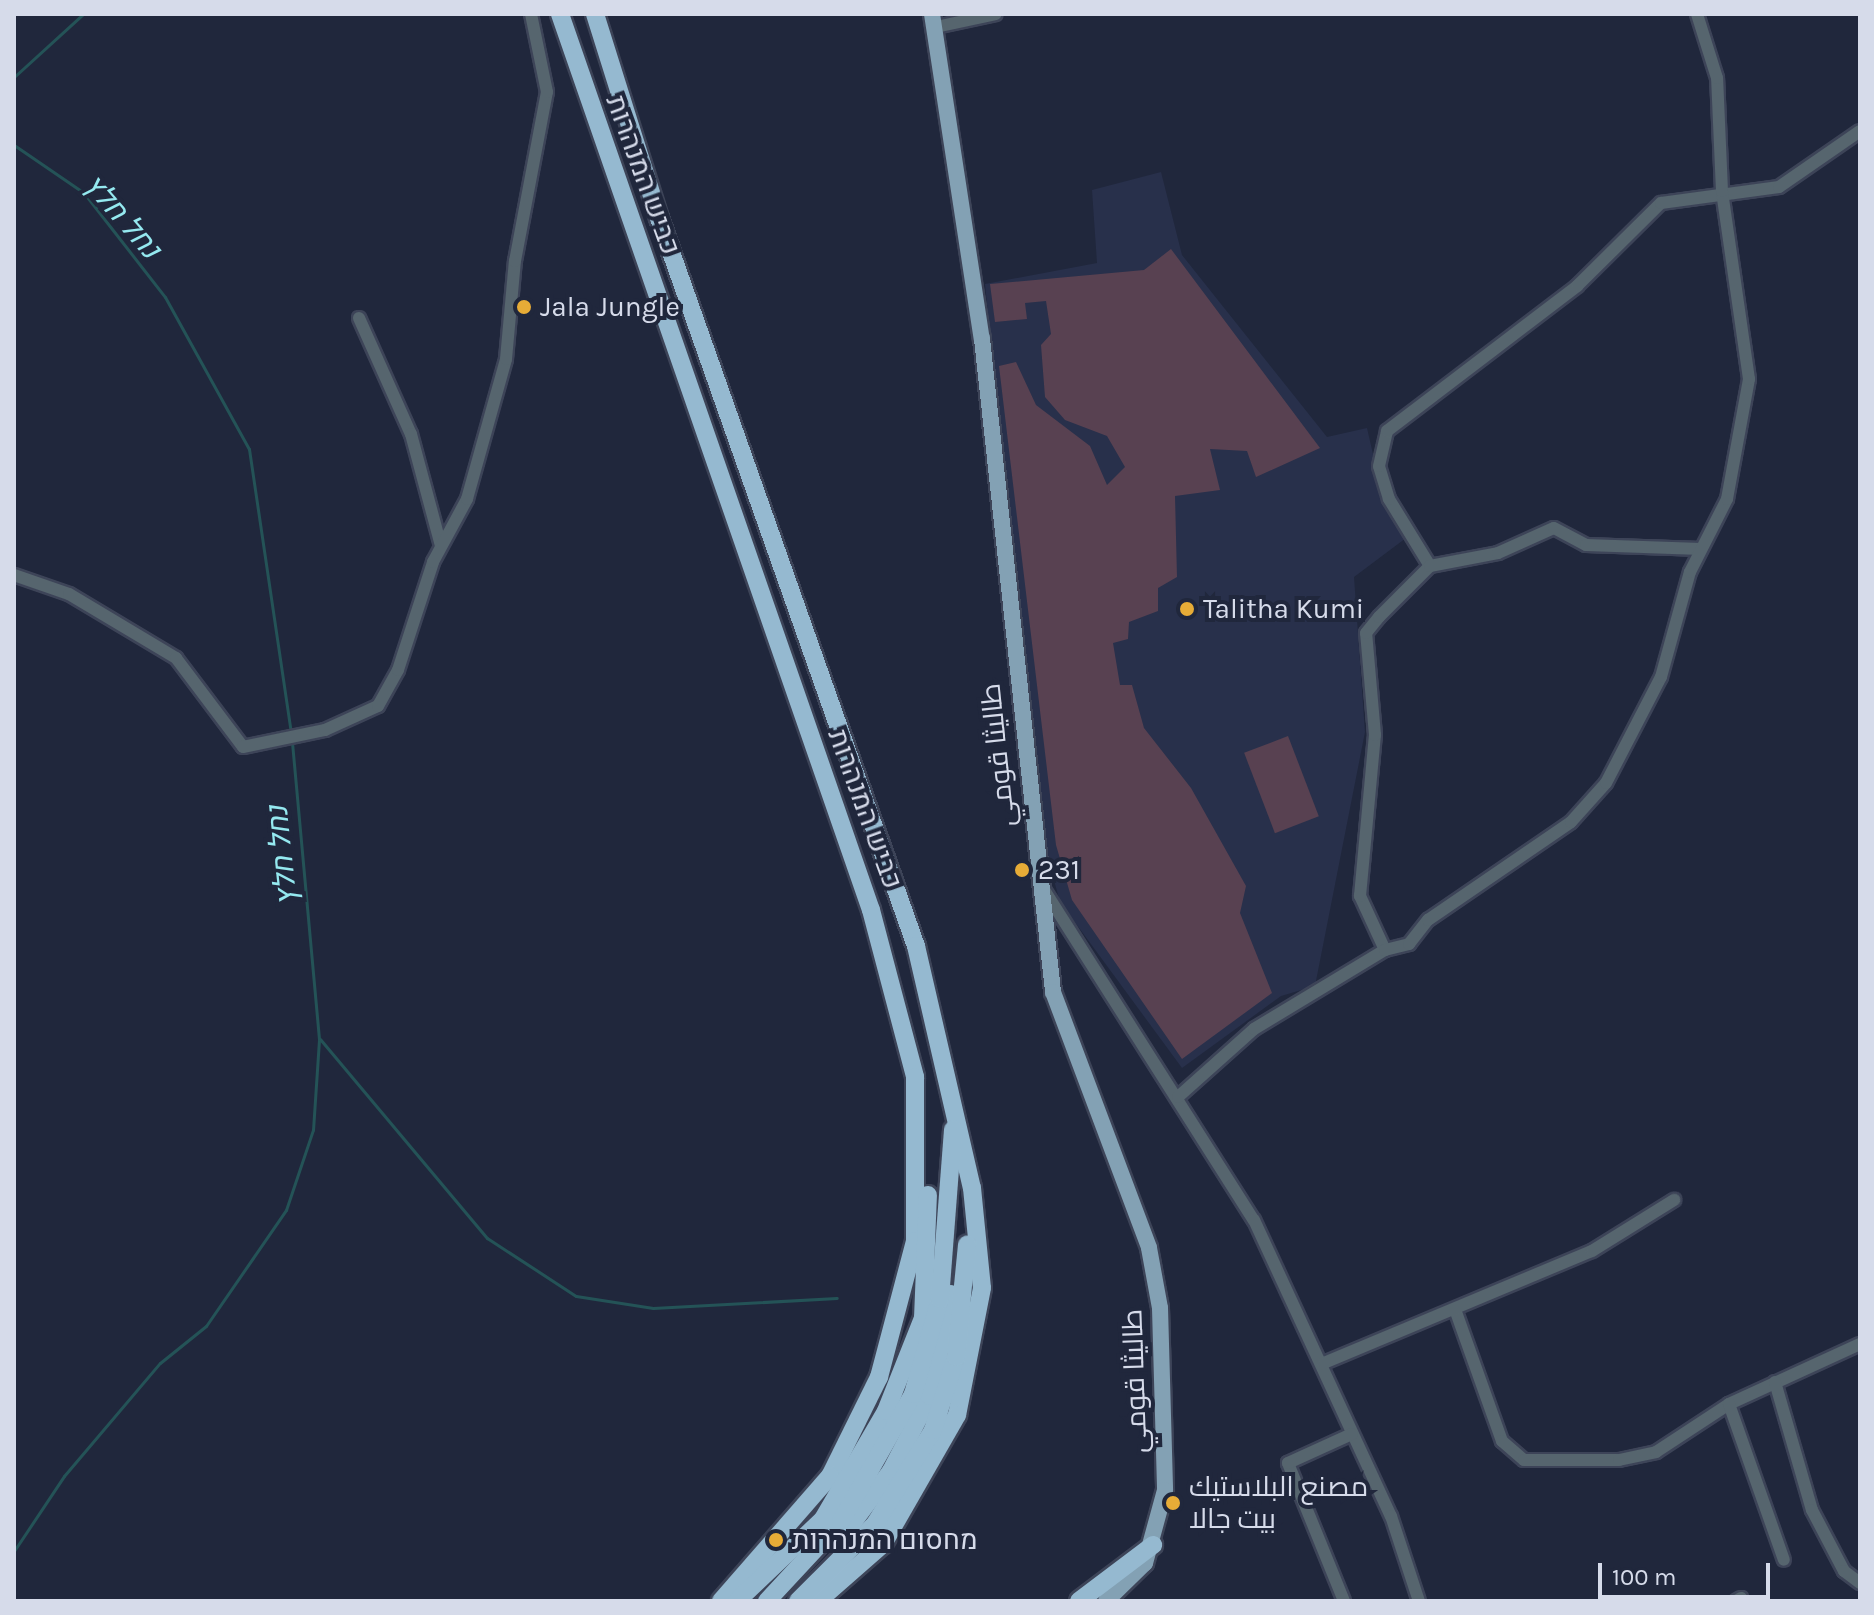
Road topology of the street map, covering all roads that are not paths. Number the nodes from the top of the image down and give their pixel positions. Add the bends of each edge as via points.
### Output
1 (531, 14) edge
2 (560, 14) edge
3 (595, 14) edge
4 (996, 14) edge
5 (1697, 14) edge
6 (934, 20) edge
7 (1860, 131) edge
8 (1722, 191) junction
9 (359, 318) dead end
10 (441, 546) junction
11 (1701, 549) junction
12 (1430, 566) junction
13 (14, 575) edge
14 (1036, 881) junction
15 (1385, 950) junction
16 (915, 1077) junction
17 (1178, 1097) junction
18 (956, 1112) junction
19 (1674, 1200) dead end
20 (1456, 1312) junction
21 (1860, 1344) edge
22 (1324, 1363) junction
23 (879, 1377) junction
24 (1775, 1382) junction
25 (933, 1383) junction
26 (1729, 1404) junction
27 (1352, 1434) junction
28 (1153, 1545) junction
29 (1784, 1560) dead end
30 (1860, 1583) edge
31 (831, 1595) edge
32 (721, 1601) edge
33 (737, 1601) edge
34 (767, 1601) edge
35 (784, 1601) edge
36 (798, 1601) edge
37 (818, 1601) edge
38 (1079, 1601) edge
39 (1106, 1601) edge
40 (1344, 1601) edge
41 (1419, 1601) edge

1 - 10 street via 547,92 515,261 506,359 467,499
2 - 16 highway, כביש המנהרות via 871,910
3 - 18 highway, כביש המנהרות via 943,1038
4 - 6 street
5 - 8 street via 1717,78
6 - 14 main road, طاليثا قومي via 982,339
7 - 8 street via 1779,187
8 - 11 street via 1749,379 1727,499
8 - 12 street via 1661,203 1577,286 1387,431 1380,445 1384,483
9 - 10 street via 411,434
10 - 13 street via 378,706 325,730 243,747 176,658 69,594
11 - 12 street via 1586,545 1554,528 1498,553
11 - 15 street via 1672,653 1623,755 1589,806 1428,920 1409,944
12 - 15 street via 1366,633 1375,735 1360,896
14 - 17 street
14 - 28 main road, طاليثا قومي via 1053,992 1149,1248 1160,1308 1165,1490
15 - 17 street via 1254,1029
16 - 23 highway, כביש המנהרות via 915,1241
16 - 25 highway via 931,1246 923,1318
17 - 22 street via 1254,1220
18 - 25 highway
18 - 25 highway via 965,1153 967,1277
19 - 20 street via 1592,1251
20 - 22 street
20 - 26 street via 1502,1441 1517,1457 1619,1460 1656,1452
21 - 24 street
22 - 27 street
23 - 25 highway
23 - 32 highway, כביש המנהרות via 830,1476
24 - 26 street
24 - 30 street via 1812,1510 1844,1571
25 - 31 highway via 947,1438 899,1520
25 - 33 highway via 823,1519
25 - 34 highway via 841,1521
25 - 35 highway via 891,1471
25 - 36 highway via 933,1430 875,1524
26 - 29 street
27 - 40 street via 1288,1463
27 - 41 street via 1391,1516
28 - 38 highway
28 - 39 main road, طاليثا قومي via 1134,1578
31 - 37 highway

